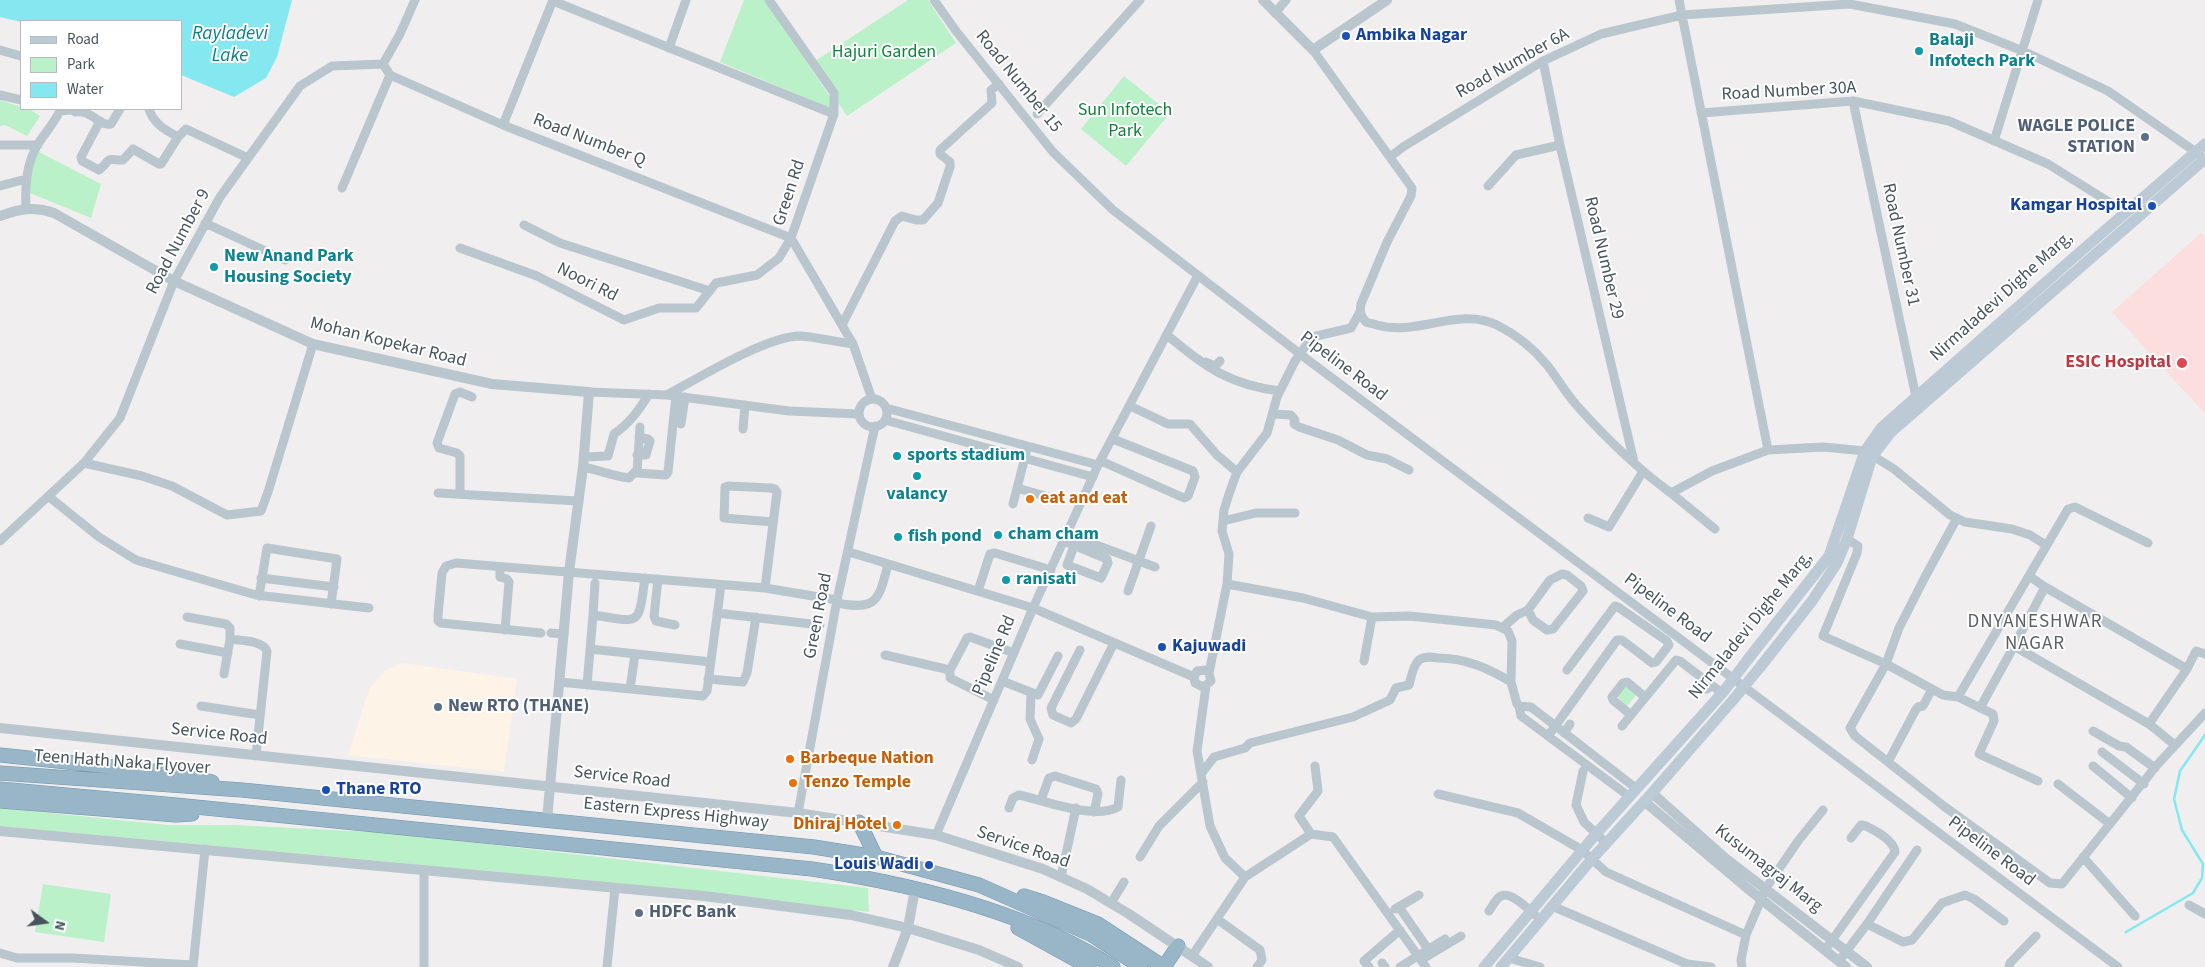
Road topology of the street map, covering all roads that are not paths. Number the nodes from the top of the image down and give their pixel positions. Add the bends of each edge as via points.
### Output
1 (415, 0) edge
2 (553, 0) edge
3 (686, 0) edge
4 (769, 0) edge
5 (934, 0) edge
6 (1140, 0) edge
7 (1262, 0) edge
8 (1286, 0) edge
9 (1386, 0) edge
10 (1679, 0) edge
11 (2038, 0) edge
12 (1275, 13) junction
13 (1682, 15) junction
14 (669, 48) junction
15 (0, 50) edge
16 (1313, 50) junction
17 (2022, 51) junction
18 (20, 56) edge
19 (1543, 61) junction
20 (383, 64) junction
21 (390, 75) junction
22 (999, 84) junction
23 (0, 94) edge
24 (20, 100) edge
25 (1853, 101) junction
26 (57, 110) edge
27 (119, 110) edge
28 (149, 110) edge
29 (1701, 113) junction
30 (834, 114) junction
31 (1037, 114) dead end
32 (100, 121) junction
33 (502, 125) junction
34 (178, 138) junction
35 (1994, 141) junction
36 (2205, 144) edge
37 (0, 145) edge
38 (1560, 145) junction
39 (40, 146) junction
40 (1390, 157) junction
41 (2202, 157) edge
42 (248, 158) junction
43 (26, 179) junction
44 (0, 186) edge
45 (1488, 186) dead end
46 (342, 188) dead end
47 (26, 209) junction
48 (2125, 212) junction
49 (0, 216) edge
50 (206, 223) junction
51 (524, 226) dead end
52 (791, 238) junction
53 (460, 248) dead end
54 (285, 260) dead end
55 (1197, 277) junction
56 (174, 281) junction
57 (710, 291) junction
58 (1360, 312) junction
59 (842, 325) junction
60 (1167, 335) junction
61 (313, 344) junction
62 (853, 344) junction
63 (1220, 361) dead end
64 (1201, 362) junction
65 (1280, 391) junction
66 (589, 392) junction
67 (649, 394) junction
68 (676, 396) junction
69 (472, 397) dead end
70 (1916, 397) junction
71 (872, 399) junction
72 (745, 405) junction
73 (1130, 406) junction
74 (886, 408) junction
75 (860, 414) junction
76 (1274, 414) junction
77 (885, 420) junction
78 (681, 424) dead end
79 (875, 426) junction
80 (640, 427) dead end
81 (743, 429) dead end
82 (1113, 439) junction
83 (1028, 446) junction
84 (1768, 450) junction
85 (1869, 454) junction
86 (1025, 458) junction
87 (583, 462) junction
88 (1634, 462) junction
89 (84, 463) junction
90 (1100, 463) junction
91 (1409, 470) dead end
92 (636, 471) junction
93 (1237, 472) junction
94 (1642, 473) junction
95 (1093, 477) junction
96 (1017, 488) junction
97 (438, 493) dead end
98 (1671, 493) junction
99 (460, 494) junction
100 (48, 496) junction
101 (1052, 498) dead end
102 (578, 501) junction
103 (1013, 504) dead end
104 (1295, 514) dead end
105 (1588, 518) dead end
106 (1957, 518) junction
107 (1223, 521) junction
108 (773, 522) junction
109 (1151, 526) dead end
110 (1715, 528) dead end
111 (1065, 538) junction
112 (1847, 539) junction
113 (0, 541) edge
114 (2148, 543) dead end
115 (2046, 545) junction
116 (1074, 546) junction
117 (849, 552) junction
118 (1139, 561) junction
119 (888, 564) junction
120 (500, 567) junction
121 (1155, 567) dead end
122 (1050, 570) junction
123 (569, 572) junction
124 (2029, 576) junction
125 (261, 578) junction
126 (644, 578) junction
127 (658, 579) junction
128 (595, 583) dead end
129 (1226, 584) junction
130 (721, 585) junction
131 (2045, 586) junction
132 (334, 587) junction
133 (765, 588) junction
134 (1128, 590) dead end
135 (978, 591) junction
136 (259, 596) junction
137 (837, 601) junction
138 (331, 604) junction
139 (369, 608) dead end
140 (1033, 608) junction
141 (1528, 610) junction
142 (717, 613) junction
143 (593, 615) junction
144 (187, 617) dead end
145 (756, 617) junction
146 (1372, 617) junction
147 (1778, 622) junction
148 (675, 625) dead end
149 (820, 625) dead end
150 (1502, 628) junction
151 (505, 630) junction
152 (1788, 631) junction
153 (541, 633) dead end
154 (550, 633) dead end
155 (564, 634) junction
156 (230, 639) junction
157 (1114, 643) junction
158 (180, 644) dead end
159 (2014, 646) junction
160 (590, 649) junction
161 (1080, 650) dead end
162 (228, 653) junction
163 (1014, 653) junction
164 (635, 654) junction
165 (2205, 654) edge
166 (885, 655) dead end
167 (1058, 656) dead end
168 (1364, 661) dead end
169 (711, 662) junction
170 (1886, 664) junction
171 (2187, 669) junction
172 (950, 670) junction
173 (1567, 670) dead end
174 (1209, 673) junction
175 (224, 674) dead end
176 (1194, 677) junction
177 (708, 679) junction
178 (1002, 681) junction
179 (559, 682) junction
180 (1511, 682) junction
181 (587, 685) junction
182 (1206, 686) junction
183 (1712, 686) junction
184 (1698, 687) dead end
185 (1932, 689) junction
186 (630, 690) junction
187 (1723, 692) junction
188 (1031, 694) junction
189 (1645, 697) junction
190 (1958, 697) junction
191 (994, 700) junction
192 (1712, 705) junction
193 (201, 706) dead end
194 (1519, 706) junction
195 (1980, 708) junction
196 (1723, 713) junction
197 (2205, 713) edge
198 (1631, 714) junction
199 (260, 715) junction
200 (1568, 723) dead end
201 (2149, 724) junction
202 (1622, 726) dead end
203 (0, 728) edge
204 (1560, 730) junction
205 (2092, 732) dead end
206 (1548, 736) junction
207 (2175, 745) junction
208 (2102, 752) dead end
209 (256, 755) junction
210 (0, 756) edge
211 (1032, 760) dead end
212 (1888, 762) junction
213 (1315, 766) dead end
214 (2093, 766) dead end
215 (2155, 768) junction
216 (1583, 770) dead end
217 (0, 773) edge
218 (1202, 778) junction
219 (1121, 780) dead end
220 (2038, 781) dead end
221 (2058, 784) dead end
222 (2144, 784) junction
223 (550, 786) junction
224 (0, 789) edge
225 (242, 790) junction
226 (1634, 793) junction
227 (1438, 794) dead end
228 (1648, 797) junction
229 (2132, 798) junction
230 (1041, 800) junction
231 (0, 801) edge
232 (1009, 808) dead end
233 (1076, 808) junction
234 (1824, 810) dead end
235 (240, 812) junction
236 (1094, 812) junction
237 (798, 813) junction
238 (546, 820) junction
239 (859, 822) junction
240 (2110, 824) junction
241 (0, 831) edge
242 (1311, 834) junction
243 (1596, 834) junction
244 (936, 835) junction
245 (1851, 838) dead end
246 (1606, 843) junction
247 (204, 849) junction
248 (1582, 850) junction
249 (1917, 850) dead end
250 (876, 857) junction
251 (1140, 857) dead end
252 (2084, 858) junction
253 (1591, 860) junction
254 (424, 870) junction
255 (1061, 877) junction
256 (1245, 877) junction
257 (1124, 882) dead end
258 (980, 885) junction
259 (615, 888) junction
260 (1766, 888) junction
261 (915, 889) junction
262 (1418, 895) dead end
263 (1761, 899) junction
264 (1111, 903) junction
265 (973, 905) junction
266 (2189, 905) dead end
267 (1552, 906) junction
268 (1398, 907) junction
269 (1489, 911) dead end
270 (1388, 913) junction
271 (2205, 914) edge
272 (1536, 916) junction
273 (2135, 916) dead end
274 (1217, 919) junction
275 (2004, 921) dead end
276 (1867, 924) junction
277 (908, 928) junction
278 (1400, 930) junction
279 (1746, 935) junction
280 (1461, 936) dead end
281 (2036, 936) dead end
282 (1445, 939) dead end
283 (1832, 940) junction
284 (1178, 946) junction
285 (1428, 949) junction
286 (1825, 950) junction
287 (1847, 951) junction
288 (0, 953) edge
289 (1192, 956) junction
290 (1420, 958) edge
291 (1509, 958) junction
292 (1843, 964) edge
293 (193, 966) edge
294 (424, 967) edge
295 (607, 967) edge
296 (893, 967) edge
297 (1018, 967) edge
298 (1089, 967) edge
299 (1113, 967) edge
300 (1141, 967) edge
301 (1164, 967) edge
302 (1208, 967) edge
303 (1257, 967) edge
304 (1369, 967) edge
305 (1398, 967) edge
306 (1484, 967) edge
307 (1501, 967) edge
308 (1540, 967) edge
309 (1711, 967) edge
310 (1742, 967) edge
311 (1867, 967) edge
312 (2010, 967) edge
313 (2118, 967) edge

1 - 20 street
2 - 14 street
2 - 33 street
3 - 14 street
4 - 30 street, Green Rd via 834,94
5 - 22 street, Road Number 15
6 - 31 street
7 - 12 street
8 - 12 street
9 - 16 street
10 - 13 street
11 - 17 street
12 - 16 street
13 - 17 street, Road Number 6A via 1850,4 1955,24
13 - 19 street, Road Number 6A via 1601,34
13 - 29 street
14 - 30 street
15 - 18 street
16 - 40 street
17 - 35 street
17 - 41 street, Road Number 6A via 2108,91
19 - 38 street, Road Number 29
19 - 40 street, Road Number 6A
20 - 21 street
20 - 42 street, Road Number 9 via 332,66 300,86
21 - 33 street, Road Number Q
21 - 46 street
22 - 55 street, Road Number 15 via 1053,152 1113,210
22 - 59 street via 991,90 992,103 940,150 940,154 950,162 950,167 938,203 923,220 902,216 895,221
23 - 24 street
25 - 29 street, Road Number 30A
25 - 35 street, Road Number 30A via 1948,121
25 - 70 street, Road Number 31
26 - 39 street
27 - 32 street via 111,124
28 - 34 street via 157,122
29 - 84 street
30 - 52 street, Green Rd
32 - 34 street via 80,158 99,170 107,159 123,160 133,149 161,164
32 - 39 street via 83,111 63,112
33 - 52 street, Road Number Q
34 - 42 street via 186,129
35 - 48 street, Road Number 30A via 2048,164
36 - 41 main road, Nirmaladevi Dighe Marg,
37 - 39 street
38 - 45 street via 1516,155
38 - 88 street, Road Number 29
39 - 43 street via 30,161
40 - 58 street via 1410,183 1412,192 1369,284
41 - 48 main road, Nirmaladevi Dighe Marg,
41 - 85 main road, Nirmaladevi Dighe Marg,
42 - 50 street, Road Number 9
43 - 44 street
43 - 47 street
47 - 49 street, Mohan Kopekar Road
47 - 56 street, Mohan Kopekar Road via 39,208 54,213
48 - 70 main road, Nirmaladevi Dighe Marg,
50 - 54 street
50 - 56 street, Road Number 9
51 - 57 street via 560,243
52 - 57 street, Noori Rd via 779,258 757,275 716,283
52 - 59 street, Green Rd
53 - 57 street, Noori Rd via 537,276 624,320 659,308 696,308
55 - 60 street, Pipeline Rd
55 - 313 street, Pipeline Road
56 - 61 street, Mohan Kopekar Road
56 - 89 street, Road Number 9 via 120,418
58 - 65 street, bridge via 1351,328 1312,337
58 - 88 street via 1366,322 1385,328 1408,328 1470,318 1490,322 1512,333 1546,364 1578,407
59 - 62 street, Green Rd
60 - 64 street
60 - 73 street, Pipeline Rd
61 - 66 street, Mohan Kopekar Road via 492,384
61 - 89 street via 260,511 227,515 172,486
62 - 68 street via 800,336 781,339 748,352
62 - 71 street, Green Rd
63 - 64 street via 1215,366 1204,360
64 - 65 street via 1238,383
65 - 76 street
66 - 67 street
66 - 87 street
67 - 68 street
67 - 87 street via 637,414 614,434 608,456
68 - 72 street
68 - 78 street
68 - 92 street via 668,472 666,475
69 - 99 street via 460,392 455,394 437,445 460,456
70 - 85 main road, Nirmaladevi Dighe Marg, via 1882,428
71 - 74 street via 881,401
71 - 75 street via 864,402
72 - 75 street via 789,411
72 - 81 street
73 - 82 street, Pipeline Rd
73 - 93 street via 1168,424 1190,424
74 - 77 street
74 - 83 street
75 - 79 street via 864,423
76 - 91 street via 1290,415 1299,427
76 - 93 street via 1267,432
77 - 79 street
77 - 86 street
79 - 117 street, Green Road
80 - 92 street
82 - 90 street, Pipeline Rd
82 - 90 street via 1193,471 1195,477 1188,496 1184,498
83 - 86 street
83 - 90 street
84 - 85 street via 1823,447
84 - 98 street via 1712,471
85 - 106 street via 1894,469
85 - 112 main road, Nirmaladevi Dighe Marg,
85 - 147 main road, Nirmaladevi Dighe Marg, via 1830,556
86 - 95 street
86 - 96 street
87 - 92 street via 602,467 611,476 629,478
87 - 102 street
88 - 94 street
89 - 100 street, Road Number 9
90 - 95 street, Pipeline Rd
93 - 107 street
94 - 98 street
94 - 105 street via 1609,527
95 - 111 street, Pipeline Rd
96 - 101 street
96 - 103 street
97 - 99 street
98 - 110 street
99 - 102 street
100 - 113 street, Road Number 9
100 - 136 street via 136,560
102 - 123 street
104 - 107 street via 1256,513
106 - 115 street via 1989,527 2012,529
106 - 170 street via 1924,577
107 - 129 street via 1222,530 1229,554
108 - 108 street via 775,489 725,488 724,518
108 - 133 street
109 - 118 street
111 - 116 street
111 - 118 street
111 - 122 street, Pipeline Rd
112 - 152 main road, Nirmaladevi Dighe Marg, via 1837,563
112 - 170 street via 1858,546 1857,553 1823,636
114 - 115 street via 2075,507 2068,509
115 - 124 street
116 - 116 street via 1107,559 1102,578 1067,565
117 - 119 street
117 - 137 street, Green Road
118 - 121 street
118 - 134 street
119 - 135 street
119 - 137 street via 875,598 862,606
120 - 123 street
120 - 151 street via 500,577 509,582
120 - 151 street via 456,563 446,566 442,573 438,621
122 - 135 street via 990,554
122 - 140 street, Pipeline Rd
123 - 126 street
123 - 155 street
124 - 131 street
124 - 190 street
125 - 132 street
125 - 132 street via 267,548 334,557 337,562
125 - 136 street
126 - 127 street
126 - 143 street via 640,612 636,618
127 - 130 street
127 - 148 street via 656,622
128 - 143 street
129 - 146 street via 1303,598
129 - 174 street
130 - 133 street
130 - 142 street
131 - 159 street
131 - 171 street
132 - 138 street
133 - 137 street
135 - 140 street
136 - 138 street
137 - 237 street, Green Road
138 - 139 street
140 - 157 street
140 - 163 street, Pipeline Rd
141 - 141 street via 1550,580 1562,574 1582,586 1583,591 1553,629 1546,630 1533,620
141 - 150 street via 1516,614
142 - 145 street
142 - 169 street
143 - 160 street
144 - 156 street via 226,624 230,628
145 - 149 street
145 - 177 street via 743,682
146 - 150 street via 1410,616
146 - 168 street
147 - 152 main road
147 - 187 main road, Nirmaladevi Dighe Marg,, bridge
150 - 180 street via 1508,631 1512,641
151 - 153 street
152 - 196 main road, Nirmaladevi Dighe Marg,, bridge
154 - 155 street
155 - 179 street
156 - 162 street
156 - 199 street via 259,644 267,651
157 - 161 street via 1076,719 1067,722 1053,715 1050,708
157 - 176 street
158 - 162 street
159 - 195 street
159 - 201 street
160 - 164 street
160 - 181 street
162 - 175 street
163 - 172 street via 970,637
163 - 178 street, Pipeline Rd
164 - 169 street
164 - 186 street
165 - 171 street via 2196,652
166 - 172 street
167 - 188 street via 1041,693
169 - 177 street
170 - 185 street
170 - 212 street via 1850,728 1852,734
171 - 201 street
172 - 191 street via 950,678
173 - 204 street via 1614,606 1669,645 1656,662 1652,662 1622,640 1617,640
174 - 176 street via 1197,671
174 - 182 street via 1210,681
176 - 182 street via 1199,686
177 - 186 street via 707,691 701,697
178 - 188 street
178 - 191 street, Pipeline Rd
179 - 181 street
179 - 223 street
180 - 194 street
180 - 218 street via 1473,663 1424,657 1417,662 1408,685 1396,688 1390,700 1381,706 1354,717 1250,743 1245,748 1214,757
181 - 186 street
182 - 218 street via 1198,751
183 - 184 street via 1707,689
183 - 187 street
183 - 189 street via 1676,660
185 - 190 street via 1942,695
185 - 212 street via 1923,706 1918,707
187 - 192 main road, Nirmaladevi Dighe Marg,
188 - 211 street via 1030,719 1039,739
189 - 198 street
189 - 198 street via 1623,682 1612,697
190 - 195 street
191 - 244 street, Pipeline Rd
192 - 196 main road
192 - 226 main road, Nirmaladevi Dighe Marg,
193 - 199 street
194 - 204 street via 1531,707
194 - 206 street via 1521,716
195 - 220 street via 1993,714 1994,722 1979,754
196 - 228 main road, Nirmaladevi Dighe Marg,
197 - 207 street
198 - 202 street
199 - 209 street
200 - 204 street
201 - 207 street
203 - 209 street, Service Road
204 - 206 street
204 - 226 street
205 - 215 street via 2126,747
206 - 226 street
207 - 215 street
208 - 222 street
209 - 223 street, Service Road
210 - 225 highway via 180,774
212 - 252 street via 2054,885 2062,884
213 - 242 street via 1318,791 1299,816
214 - 229 street
215 - 222 street
216 - 243 street via 1576,805 1584,822
217 - 225 highway, Teen Hath Naka Flyover
218 - 251 street via 1159,826
218 - 256 street via 1210,826 1225,858
219 - 236 street via 1118,806 1110,811
221 - 240 street
222 - 229 street
223 - 237 street, Service Road
223 - 238 street
224 - 235 highway, Teen Hath Naka Flyover
225 - 238 highway, Eastern Express Highway
226 - 243 main road, Nirmaladevi Dighe Marg,
227 - 248 street via 1518,813
228 - 246 main road, Nirmaladevi Dighe Marg,
228 - 260 street, Kusumagraj Marg
228 - 263 street, Kusumagraj Marg
229 - 240 street
230 - 232 street via 1016,795
230 - 233 street
230 - 236 street via 1049,778 1055,776 1096,789
231 - 235 highway via 176,815
233 - 236 street
233 - 255 street
234 - 260 street
235 - 261 highway via 812,869 872,878
237 - 239 street, Service Road
238 - 250 highway, Eastern Express Highway via 814,847
239 - 244 street, Service Road
239 - 250 highway
240 - 252 street
241 - 247 street
242 - 256 street
242 - 270 street via 1333,837
243 - 246 street
243 - 248 main road, Nirmaladevi Dighe Marg,
244 - 255 street, Service Road
245 - 283 street via 1861,826 1866,826 1890,842 1895,852
246 - 253 main road, Nirmaladevi Dighe Marg,
247 - 254 street
247 - 293 street
248 - 253 street
248 - 272 main road, Nirmaladevi Dighe Marg,
249 - 276 street
250 - 258 highway, Eastern Express Highway
252 - 273 street
253 - 267 main road, Nirmaladevi Dighe Marg,
253 - 279 street via 1606,872
254 - 259 street
254 - 294 street
255 - 264 street, Service Road
256 - 274 street
257 - 264 street
258 - 300 highway, Eastern Express Highway via 1092,935
258 - 301 highway via 1043,902 1098,924
259 - 277 street via 851,915
259 - 295 street
260 - 263 street
260 - 283 street, Kusumagraj Marg
261 - 265 highway
261 - 277 street
262 - 268 street
263 - 279 street
263 - 286 street, Kusumagraj Marg
264 - 284 street, Service Road
265 - 298 highway
265 - 299 highway via 1035,926 1084,948
266 - 271 street
267 - 272 main road, Nirmaladevi Dighe Marg,
267 - 309 street via 1687,964
268 - 270 street
268 - 285 street
269 - 272 street via 1504,895 1511,896
270 - 278 street
272 - 291 main road, Nirmaladevi Dighe Marg,
272 - 306 main road, Nirmaladevi Dighe Marg,
274 - 289 street
274 - 303 street via 1260,950 1262,960
275 - 276 street via 1965,895 1942,903 1912,940 1903,942
276 - 287 street
277 - 296 street
277 - 297 street via 979,950
278 - 290 street
278 - 304 street via 1364,961
279 - 310 street
280 - 290 street
281 - 312 street via 2010,963
282 - 285 street
283 - 286 street
283 - 287 street, Kusumagraj Marg
284 - 289 street, Service Road
284 - 301 highway
285 - 290 street
286 - 292 street, Kusumagraj Marg
287 - 292 street
287 - 311 street, Kusumagraj Marg
288 - 293 street via 17,958 73,958
289 - 302 street, Service Road
290 - 305 street
291 - 307 main road, Nirmaladevi Dighe Marg,
291 - 308 street

